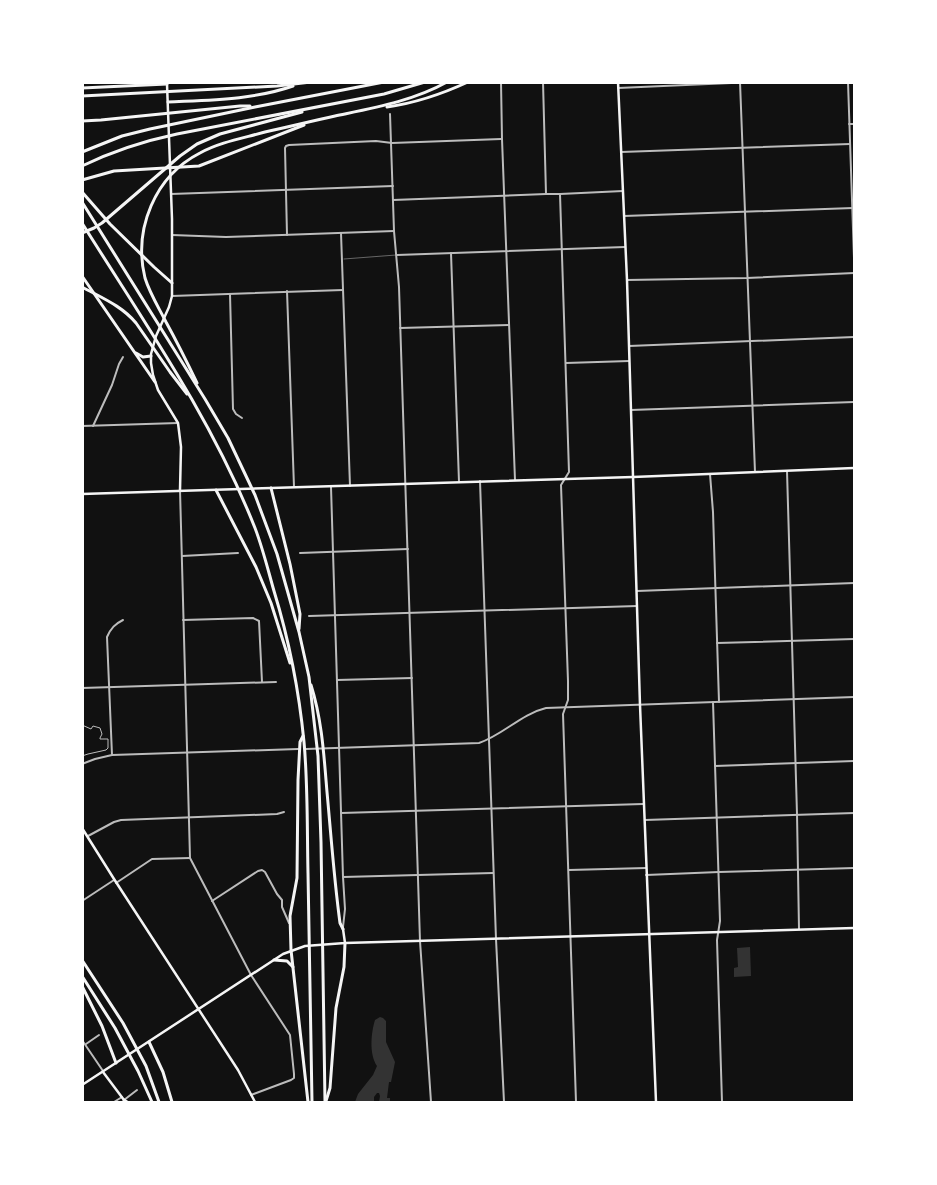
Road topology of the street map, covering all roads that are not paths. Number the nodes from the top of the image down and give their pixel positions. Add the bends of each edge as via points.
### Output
1 (311, 82) edge
2 (384, 82) edge
3 (425, 82) edge
4 (447, 82) edge
5 (468, 82) edge
6 (501, 82) edge
7 (542, 82) edge
8 (618, 82) edge
9 (754, 82) edge
10 (848, 82) edge
11 (167, 83) edge
12 (740, 83) edge
13 (298, 84) junction
14 (82, 88) edge
15 (618, 88) junction
16 (82, 95) edge
17 (168, 102) junction
18 (319, 106) junction
19 (255, 107) junction
20 (364, 110) junction
21 (390, 114) dead end
22 (318, 120) junction
23 (82, 121) edge
24 (849, 124) junction
25 (854, 124) edge
26 (502, 139) junction
27 (392, 142) junction
28 (850, 144) junction
29 (742, 147) junction
30 (82, 152) edge
31 (621, 152) junction
32 (82, 166) edge
33 (170, 168) junction
34 (82, 180) edge
35 (853, 182) edge
36 (393, 186) junction
37 (286, 190) junction
38 (623, 191) junction
39 (82, 192) edge
40 (171, 194) junction
41 (546, 194) junction
42 (560, 194) junction
43 (504, 196) junction
44 (393, 200) junction
45 (82, 202) edge
46 (853, 208) junction
47 (745, 212) junction
48 (624, 216) junction
49 (82, 223) edge
50 (394, 231) junction
51 (82, 233) edge
52 (341, 233) junction
53 (172, 235) junction
54 (287, 235) junction
55 (854, 239) edge
56 (625, 247) junction
57 (562, 249) junction
58 (506, 252) junction
59 (451, 254) junction
60 (397, 255) junction
61 (854, 258) edge
62 (342, 259) junction
63 (854, 273) edge
64 (84, 278) edge
65 (747, 278) junction
66 (627, 280) junction
67 (172, 283) junction
68 (82, 287) edge
69 (343, 290) junction
70 (287, 291) junction
71 (230, 293) junction
72 (172, 296) junction
73 (509, 324) junction
74 (453, 326) junction
75 (400, 328) junction
76 (854, 337) edge
77 (749, 341) junction
78 (629, 346) junction
79 (134, 351) junction
80 (151, 355) junction
81 (123, 357) dead end
82 (629, 361) junction
83 (566, 362) junction
84 (155, 382) junction
85 (206, 399) junction
86 (854, 402) edge
87 (752, 405) junction
88 (196, 406) junction
89 (631, 410) junction
90 (242, 418) dead end
91 (178, 423) junction
92 (82, 426) edge
93 (93, 426) junction
94 (854, 468) edge
95 (787, 471) junction
96 (755, 472) junction
97 (710, 474) junction
98 (633, 477) junction
99 (565, 479) junction
100 (515, 480) junction
101 (459, 482) junction
102 (480, 482) junction
103 (406, 484) junction
104 (331, 486) junction
105 (350, 486) junction
106 (294, 487) junction
107 (270, 488) junction
108 (180, 490) junction
109 (216, 490) junction
110 (82, 494) edge
111 (408, 549) junction
112 (332, 552) junction
113 (238, 553) dead end
114 (300, 553) dead end
115 (182, 556) junction
116 (854, 583) edge
117 (790, 585) junction
118 (715, 588) junction
119 (637, 591) junction
120 (637, 606) junction
121 (566, 608) junction
122 (485, 610) junction
123 (410, 612) junction
124 (309, 616) dead end
125 (334, 616) junction
126 (123, 620) dead end
127 (183, 620) junction
128 (299, 632) junction
129 (854, 639) edge
130 (792, 642) junction
131 (717, 643) junction
132 (309, 677) junction
133 (412, 678) junction
134 (296, 680) junction
135 (337, 680) junction
136 (276, 682) dead end
137 (262, 683) junction
138 (186, 685) junction
139 (109, 687) junction
140 (82, 688) edge
141 (854, 697) edge
142 (794, 699) junction
143 (713, 702) junction
144 (719, 702) junction
145 (640, 705) junction
146 (566, 708) junction
147 (82, 724) edge
148 (489, 740) junction
149 (414, 746) junction
150 (339, 748) junction
151 (188, 752) junction
152 (112, 755) junction
153 (82, 756) edge
154 (302, 756) junction
155 (854, 761) edge
156 (82, 764) edge
157 (795, 764) junction
158 (715, 766) junction
159 (644, 804) junction
160 (566, 806) junction
161 (492, 809) junction
162 (416, 810) junction
163 (284, 812) dead end
164 (341, 813) junction
165 (854, 813) edge
166 (797, 814) junction
167 (717, 817) junction
168 (189, 818) junction
169 (645, 820) junction
170 (82, 828) edge
171 (88, 836) junction
172 (190, 858) junction
173 (646, 868) junction
174 (854, 868) edge
175 (569, 870) junction
176 (797, 870) junction
177 (718, 872) junction
178 (494, 873) junction
179 (418, 875) junction
180 (646, 876) junction
181 (343, 877) junction
182 (114, 879) junction
183 (116, 883) junction
184 (212, 900) junction
185 (82, 901) edge
186 (291, 926) junction
187 (854, 928) edge
188 (343, 929) junction
189 (799, 929) junction
190 (719, 932) junction
191 (649, 934) junction
192 (571, 936) junction
193 (496, 938) junction
194 (420, 941) junction
195 (345, 943) junction
196 (291, 950) junction
197 (82, 960) edge
198 (274, 960) junction
199 (294, 967) junction
200 (251, 975) junction
201 (82, 976) edge
202 (82, 986) edge
203 (199, 1010) junction
204 (99, 1035) dead end
205 (82, 1040) edge
206 (147, 1043) junction
207 (86, 1044) junction
208 (116, 1063) junction
209 (103, 1072) junction
210 (82, 1085) edge
211 (137, 1090) dead end
212 (251, 1094) junction
213 (124, 1100) edge
214 (114, 1102) edge
215 (152, 1102) edge
216 (159, 1102) edge
217 (172, 1102) edge
218 (255, 1102) edge
219 (308, 1102) edge
220 (312, 1102) edge
221 (325, 1102) edge
222 (431, 1102) edge
223 (504, 1102) edge
224 (576, 1102) edge
225 (656, 1102) edge
226 (722, 1102) edge

1 - 13 highway
2 - 19 highway
3 - 18 highway via 384,94
4 - 20 highway via 409,99
5 - 20 highway via 423,100
6 - 26 street
7 - 41 street
8 - 15 main road
9 - 12 street
10 - 24 street
11 - 14 highway
11 - 17 main road
12 - 15 street
12 - 29 street
13 - 16 highway
13 - 17 highway via 260,94
15 - 31 main road
17 - 33 main road
18 - 32 highway via 149,140
18 - 51 highway via 203,140 102,222
19 - 23 highway
19 - 30 highway via 136,132
20 - 22 highway
21 - 27 street
22 - 33 highway via 207,164
22 - 85 highway via 199,153 168,178 148,214 142,248 146,278 153,298
24 - 25 street
24 - 28 street
26 - 27 street
26 - 43 street
27 - 36 street
27 - 37 street via 286,146
28 - 29 street
28 - 35 street
29 - 31 street
29 - 47 street
31 - 38 main road
33 - 34 highway via 114,171
33 - 40 main road
35 - 46 street
36 - 37 street
36 - 44 street
37 - 40 street
37 - 54 street
38 - 42 street
38 - 48 main road
39 - 67 highway via 110,224
40 - 53 main road
41 - 42 street
41 - 43 street
42 - 57 street
43 - 44 street
43 - 58 street
44 - 50 street
45 - 85 highway
46 - 47 street
46 - 55 street
47 - 48 street
47 - 65 street
48 - 56 main road
49 - 88 highway
50 - 52 street
50 - 60 street
52 - 54 street
52 - 62 street
53 - 54 street
53 - 67 main road
55 - 61 street
56 - 57 street
56 - 66 main road
57 - 58 street
57 - 83 street
58 - 59 street
58 - 73 street
59 - 60 street
59 - 74 street
60 - 62 lane
60 - 75 street
62 - 69 street
63 - 65 street
64 - 79 highway
65 - 66 street
65 - 77 street
66 - 78 main road
67 - 72 main road
68 - 88 highway via 130,316
69 - 70 street
69 - 105 street
70 - 71 street
70 - 106 street
71 - 72 street
71 - 90 street via 233,409
72 - 80 main road
73 - 74 street
73 - 100 street
74 - 75 street
74 - 101 street
75 - 103 street
76 - 77 street
77 - 78 street
77 - 87 street
78 - 82 main road
79 - 80 highway via 143,357
79 - 84 highway
80 - 84 main road
81 - 93 street
82 - 83 street
82 - 89 main road
83 - 99 street via 569,472
84 - 91 main road
85 - 128 highway via 254,495 277,554
86 - 87 street
87 - 89 street
87 - 96 street
88 - 134 highway via 243,500 265,556
89 - 98 main road
91 - 93 street
91 - 108 main road
92 - 93 street
94 - 95 main road
95 - 96 main road
95 - 117 street
96 - 97 main road
97 - 98 main road
97 - 118 street
98 - 99 main road
98 - 119 main road
99 - 100 main road
99 - 121 street via 561,485
100 - 102 main road
101 - 102 main road
101 - 103 main road
102 - 122 street
103 - 105 main road
103 - 111 street
104 - 105 main road
104 - 106 main road
104 - 112 street
106 - 107 main road
107 - 109 main road
107 - 128 highway via 290,564 300,614
108 - 109 main road
108 - 110 main road
108 - 115 street
109 - 134 highway via 256,567
111 - 112 street
111 - 123 street
112 - 114 street
112 - 125 street
113 - 115 street
115 - 127 street
116 - 117 street
117 - 118 street
117 - 130 street
118 - 119 street
118 - 131 street
119 - 120 main road
120 - 121 street
120 - 145 main road
121 - 122 street
121 - 146 street
122 - 123 street
122 - 148 street
123 - 125 street
123 - 133 street
124 - 125 street
125 - 135 street
126 - 139 street via 114,625 107,637
127 - 137 street via 257,619
127 - 138 street
128 - 132 highway
129 - 130 street
130 - 131 street
130 - 142 street
131 - 144 street
132 - 188 highway via 323,741 334,876
132 - 221 highway via 318,756
133 - 135 street
133 - 149 street
134 - 154 highway via 303,736
135 - 150 street
136 - 137 street
137 - 138 street
138 - 139 street
138 - 151 street
139 - 140 street
139 - 152 street
141 - 142 street
142 - 144 street
142 - 157 street
143 - 144 street
143 - 145 street
143 - 158 street
145 - 146 street
145 - 159 main road
146 - 148 street via 533,712
146 - 160 street
147 - 153 street via 91,729 99,727 102,732 100,739 108,739 108,748
148 - 149 street
148 - 161 street
149 - 150 street
149 - 162 street
150 - 151 street
150 - 164 street
151 - 152 street
151 - 168 street
152 - 156 street
154 - 186 highway via 298,780 297,878
154 - 220 highway
155 - 157 street
157 - 158 street
157 - 166 street
158 - 167 street
159 - 160 street
159 - 169 main road
160 - 161 street
160 - 175 street
161 - 162 street
161 - 178 street
162 - 164 street
162 - 179 street
163 - 168 street
164 - 181 street
165 - 166 street
166 - 167 street
166 - 176 street
167 - 169 street
167 - 177 street
168 - 171 street via 121,820
168 - 172 street
169 - 173 main road
170 - 171 main road
171 - 182 main road
172 - 183 street via 152,859
172 - 184 street
173 - 175 street
173 - 180 main road
174 - 176 street
175 - 192 street
176 - 177 street
176 - 189 street
177 - 180 street
177 - 190 street
178 - 179 street
178 - 193 street
179 - 181 street
179 - 194 street
180 - 191 main road
181 - 188 street
182 - 183 main road
182 - 185 street
183 - 203 main road
184 - 186 street via 262,870 282,900
184 - 200 street
186 - 196 highway
187 - 189 main road
188 - 195 main road
189 - 190 main road
190 - 191 main road
190 - 226 street via 716,940
191 - 192 main road
191 - 225 main road
192 - 193 main road
192 - 224 street
193 - 194 main road
193 - 223 street
194 - 195 main road
194 - 222 street
195 - 196 main road
195 - 221 highway via 334,1023 330,1088
196 - 198 main road
196 - 199 highway
197 - 216 highway via 146,1066
198 - 199 highway via 289,962
198 - 200 main road
199 - 219 highway
200 - 203 main road
200 - 212 street via 290,1035 294,1069 294,1078
201 - 215 highway via 115,1028
202 - 208 highway
203 - 206 main road
203 - 212 main road
204 - 207 street
205 - 207 street
206 - 208 main road
206 - 217 highway via 163,1072
207 - 209 street
208 - 209 main road
209 - 210 main road
209 - 213 main road
211 - 213 street
212 - 218 main road
213 - 214 street

